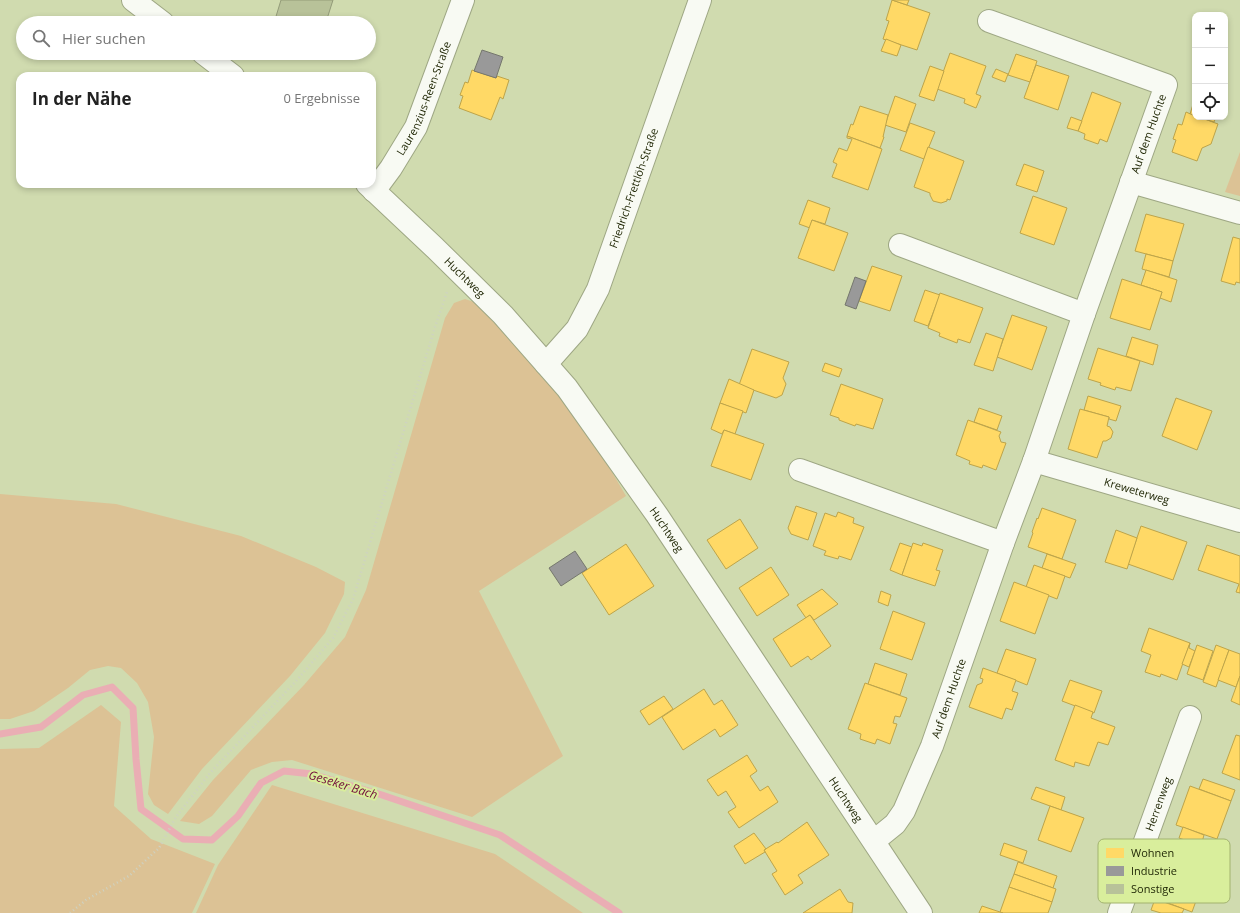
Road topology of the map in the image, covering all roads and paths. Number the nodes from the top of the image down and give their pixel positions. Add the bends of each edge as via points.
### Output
1 (133, 0) edge
2 (463, 0) edge
3 (700, 0) edge
4 (154, 16) edge
5 (989, 21) dead end
6 (212, 60) edge
7 (228, 72) edge
8 (376, 182) edge
9 (1131, 182) junction
10 (371, 188) edge
11 (1240, 213) edge
12 (900, 245) dead end
13 (455, 268) junction
14 (1084, 314) junction
15 (546, 364) junction
16 (1034, 461) junction
17 (800, 470) dead end
18 (1240, 521) edge
19 (1003, 543) junction
20 (1190, 717) dead end
21 (1146, 839) edge
22 (874, 841) junction
23 (1123, 903) edge
24 (70, 913) edge
25 (921, 913) edge
26 (1119, 913) edge

1 - 4 street
2 - 8 street, Laurenzius-Reen-Straße via 416,127 391,168
3 - 15 street, Friedrich-Frettlöh-Straße via 598,289 577,329
5 - 9 street, Auf dem Huchte via 1166,85
6 - 7 street
9 - 11 street
9 - 14 street, Auf dem Huchte
10 - 13 street, Huchtweg
12 - 14 street
13 - 15 street, Huchtweg via 503,315
13 - 24 path via 353,599 333,638 210,773 176,817 159,848 129,876 86,900
14 - 16 street, Auf dem Huchte
15 - 22 street, Huchtweg via 567,388 657,515
16 - 18 street, Kreweterweg
16 - 19 street, Auf dem Huchte
17 - 19 street
19 - 22 street, Auf dem Huchte via 932,746 904,811 895,824
20 - 21 street, Herrenweg
22 - 25 street, Huchtweg
23 - 26 street, Herrenweg

